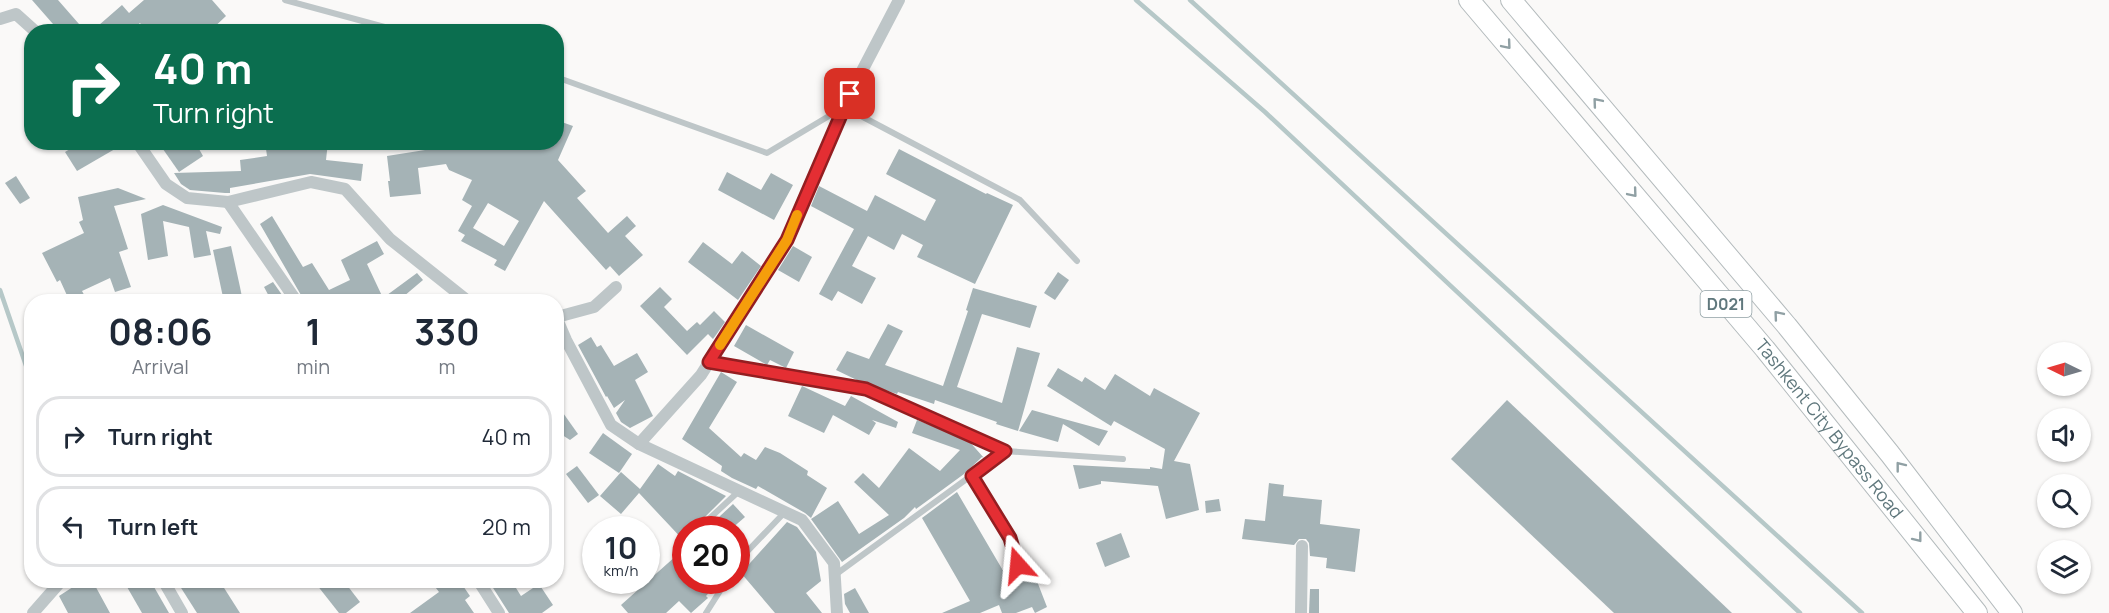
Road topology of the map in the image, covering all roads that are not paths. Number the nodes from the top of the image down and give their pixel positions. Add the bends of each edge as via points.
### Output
1 (285, 0) edge
2 (898, 0) edge
3 (1469, 0) edge
4 (1511, 0) edge
5 (0, 19) edge
6 (27, 24) edge
7 (374, 24) edge
8 (564, 80) edge
9 (844, 107) junction
10 (1629, 140) junction
11 (143, 150) edge
12 (1605, 160) junction
13 (228, 202) junction
14 (1077, 261) dead end
15 (616, 287) dead end
16 (291, 294) edge
17 (459, 294) edge
18 (564, 315) edge
19 (564, 335) edge
20 (709, 362) junction
21 (639, 444) junction
22 (1005, 451) junction
23 (1123, 459) dead end
24 (972, 476) junction
25 (738, 492) junction
26 (784, 513) junction
27 (712, 516) edge
28 (1302, 546) dead end
29 (750, 549) edge
30 (1028, 572) dead end
31 (835, 575) junction
32 (55, 588) edge
33 (168, 588) edge
34 (483, 588) edge
35 (718, 594) edge
36 (33, 613) edge
37 (182, 613) edge
38 (499, 613) edge
39 (706, 613) edge
40 (837, 613) edge
41 (1301, 613) edge
42 (1977, 613) edge
43 (2012, 613) edge

1 - 7 lane
2 - 9 street
3 -> 12 highway, Tashkent City Bypass Road / D021
10 -> 4 highway, Tashkent City Bypass Road / D021
5 - 6 street via 16,14
8 - 9 lane via 767,153
9 - 14 lane via 1020,200
9 - 20 street via 787,240
10 - 12 highway via 1612,143
43 -> 10 highway, Tashkent City Bypass Road / D021 via 1795,335
11 - 13 street via 166,184 187,198
12 -> 42 highway, Tashkent City Bypass Road / D021 via 1765,349
13 - 16 street
13 - 17 street via 311,182 345,189 390,239
15 - 18 street via 594,307
19 - 21 street via 611,425
20 - 21 street
20 - 22 lane via 866,389
21 - 25 street
22 - 23 lane
22 - 24 lane
24 - 30 lane via 1010,538 1018,565
24 - 31 lane
25 - 26 street
25 - 27 lane
26 - 29 lane
26 - 31 street via 801,520 834,563
28 - 41 street
31 - 40 street
32 - 36 street
33 - 37 street
34 - 38 street
35 - 39 lane

